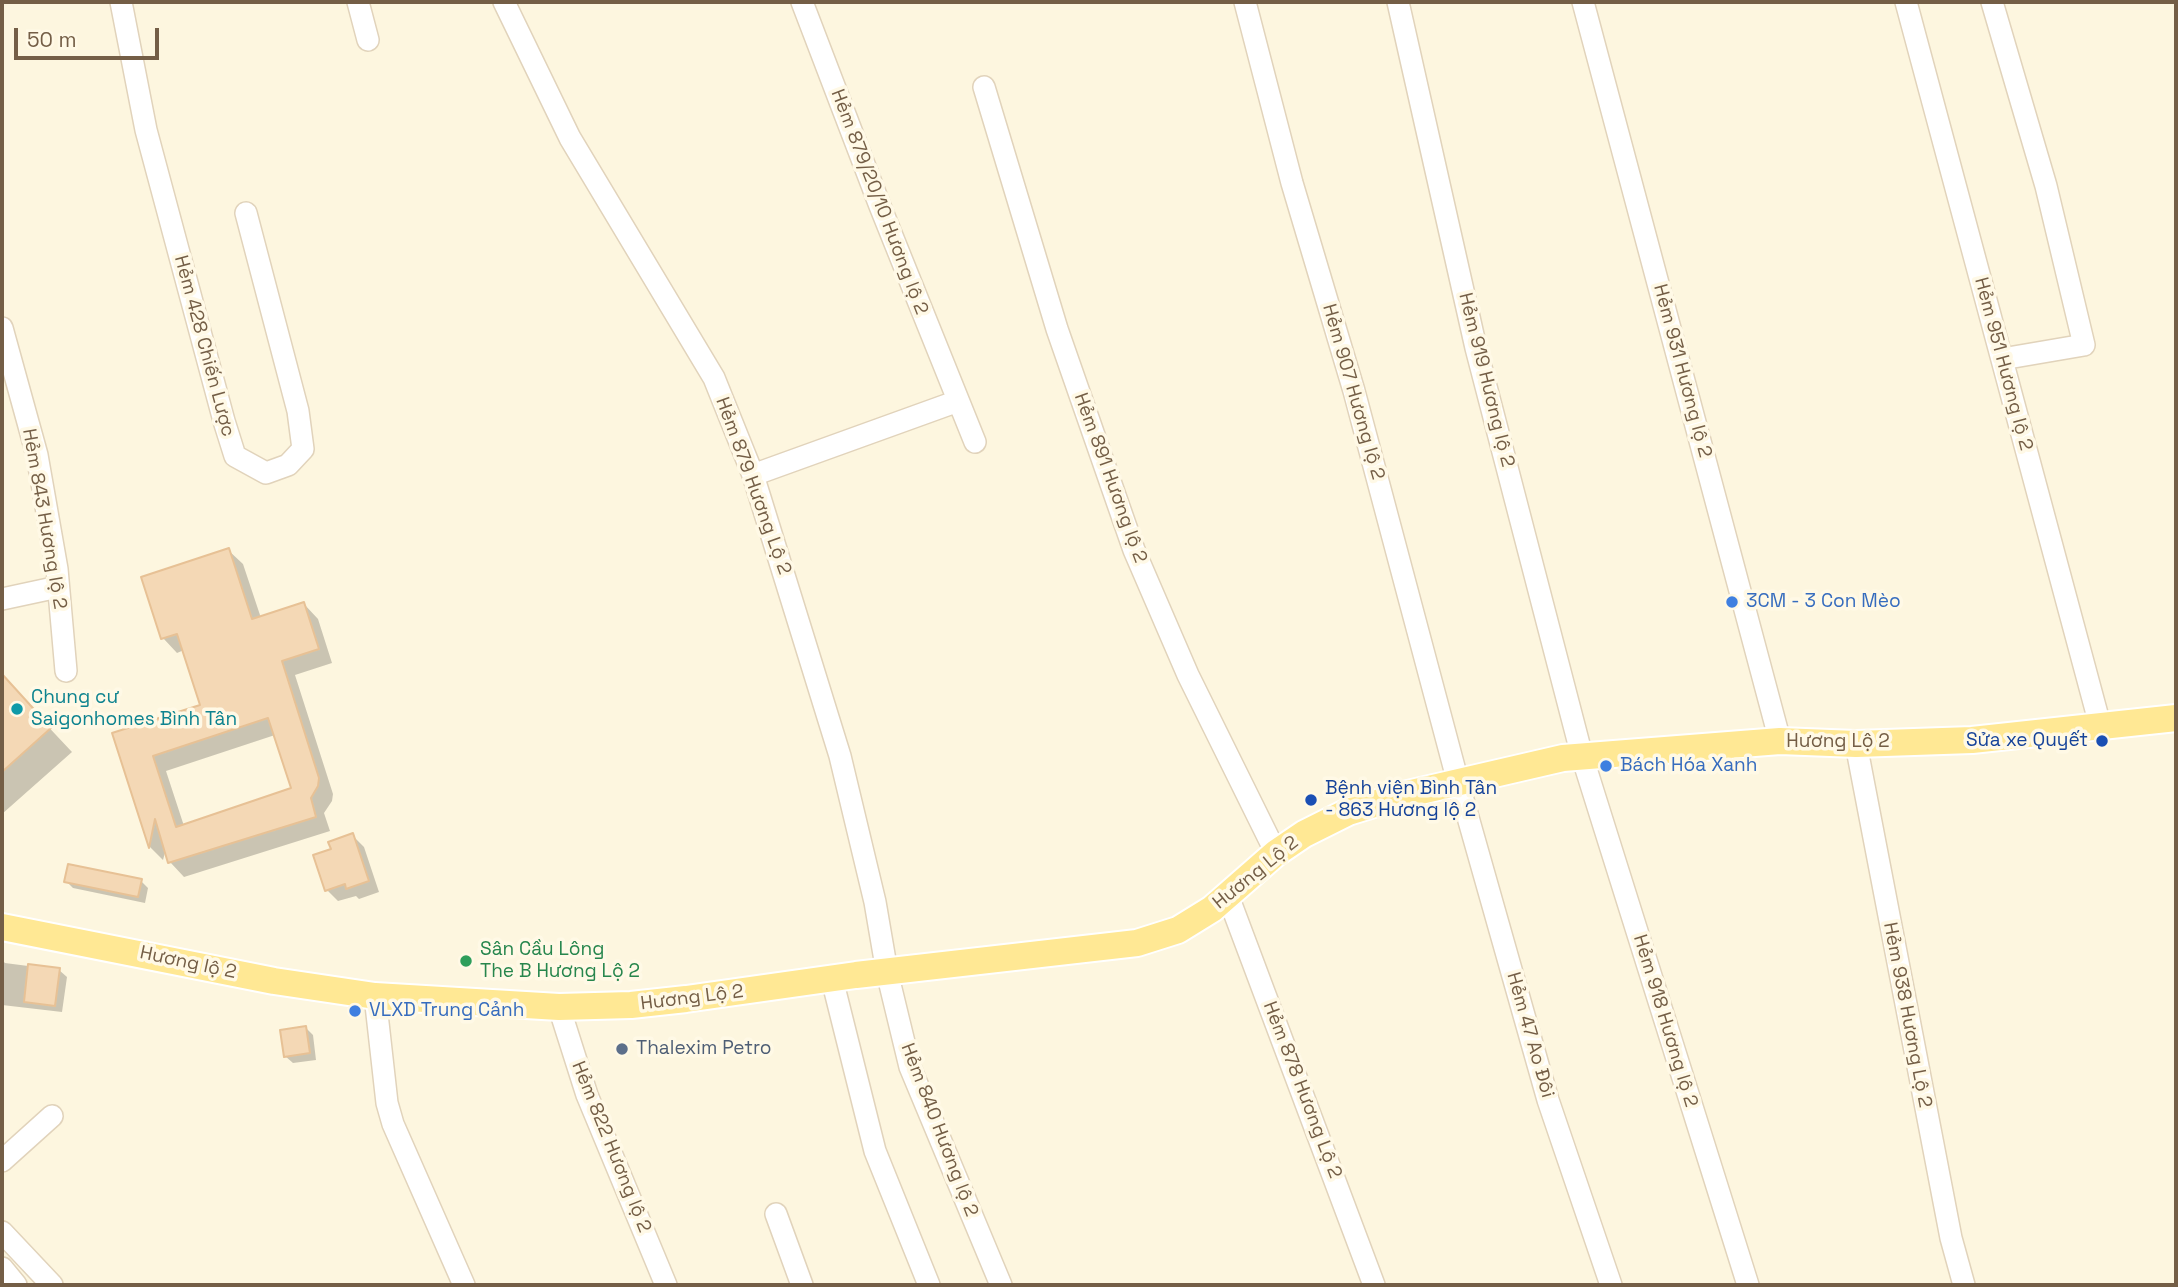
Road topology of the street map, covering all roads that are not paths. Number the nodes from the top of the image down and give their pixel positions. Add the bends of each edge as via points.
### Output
1 (121, 2) edge
2 (358, 2) edge
3 (504, 2) edge
4 (802, 2) edge
5 (1245, 2) edge
6 (1398, 2) edge
7 (1583, 2) edge
8 (1906, 2) edge
9 (1992, 2) edge
10 (368, 40) dead end
11 (984, 87) dead end
12 (246, 213) dead end
13 (2, 328) edge
14 (2002, 359) junction
15 (958, 401) junction
16 (975, 442) dead end
17 (753, 475) junction
18 (58, 587) junction
19 (2, 599) edge
20 (66, 671) dead end
21 (2176, 718) edge
22 (2101, 725) junction
23 (1780, 741) junction
24 (1856, 744) junction
25 (1582, 756) junction
26 (1458, 782) junction
27 (1276, 853) junction
28 (1228, 896) junction
29 (2, 927) edge
30 (887, 972) junction
31 (832, 979) junction
32 (375, 996) junction
33 (559, 1007) junction
34 (52, 1116) dead end
35 (2, 1161) edge
36 (776, 1214) dead end
37 (2, 1232) edge
38 (2, 1268) edge
39 (16, 1285) edge
40 (52, 1285) edge
41 (464, 1285) edge
42 (666, 1285) edge
43 (802, 1285) edge
44 (929, 1285) edge
45 (1001, 1285) edge
46 (1374, 1285) edge
47 (1611, 1285) edge
48 (1748, 1285) edge
49 (1964, 1285) edge

1 - 12 street, Hẻm 428 Chiến Lược via 146,130 224,421 235,456 267,473 288,465 303,449 298,411
2 - 10 street
3 - 17 street, Hẻm 879 Hương Lộ 2 via 570,138 714,378
4 - 15 street, Hẻm 879/20/10 Hương lộ 2
5 - 26 street, Hẻm 907 Hương lộ 2
6 - 25 street, Hẻm 919 Hương lộ 2 via 1476,348
7 - 23 street, Hẻm 931 Hương lộ 2
8 - 14 street, Hẻm 951 Hương lộ 2
9 - 14 street via 2046,186 2084,345
11 - 27 street, Hẻm 891 Hương lộ 2 via 1057,328 1134,550 1188,674
13 - 18 street, Hẻm 843 Hương lộ 2 via 37,455
14 - 22 street, Hẻm 951 Hương lộ 2
15 - 16 street, Hẻm 879/20/10 Hương lộ 2
15 - 17 street
17 - 30 street, Hẻm 879 Hương Lộ 2 via 840,756
18 - 19 street
18 - 20 street, Hẻm 843 Hương lộ 2
21 - 22 main road, Hương Lộ 2
22 - 24 main road, Hương Lộ 2 via 1972,740
23 - 24 main road, Hương Lộ 2
23 - 25 main road, Hương Lộ 2
24 - 49 street, Hẻm 938 Hương Lộ 2
25 - 26 main road, Hương Lộ 2
25 - 48 street, Hẻm 918 Hương lộ 2
26 - 27 main road, Hương Lộ 2 via 1348,812
26 - 47 street, Hẻm 47 Ao Đôi via 1548,1100
27 - 28 main road, Hương Lộ 2
28 - 30 main road, Hương Lộ 2 via 1178,930 1137,943
28 - 46 street, Hẻm 878 Hương Lộ 2
29 - 32 main road, Hương lộ 2 via 274,981
30 - 31 main road, Hương Lộ 2
30 - 45 street, Hẻm 840 Hương lộ 2 via 910,1067
31 - 33 main road, Hương Lộ 2 via 631,1005
31 - 44 street via 875,1151
32 - 33 main road, Hương Lộ 2
32 - 41 street via 393,1124
33 - 42 street, Hẻm 822 Hương lộ 2 via 587,1095
34 - 35 street
36 - 43 street
37 - 40 street
38 - 39 street

